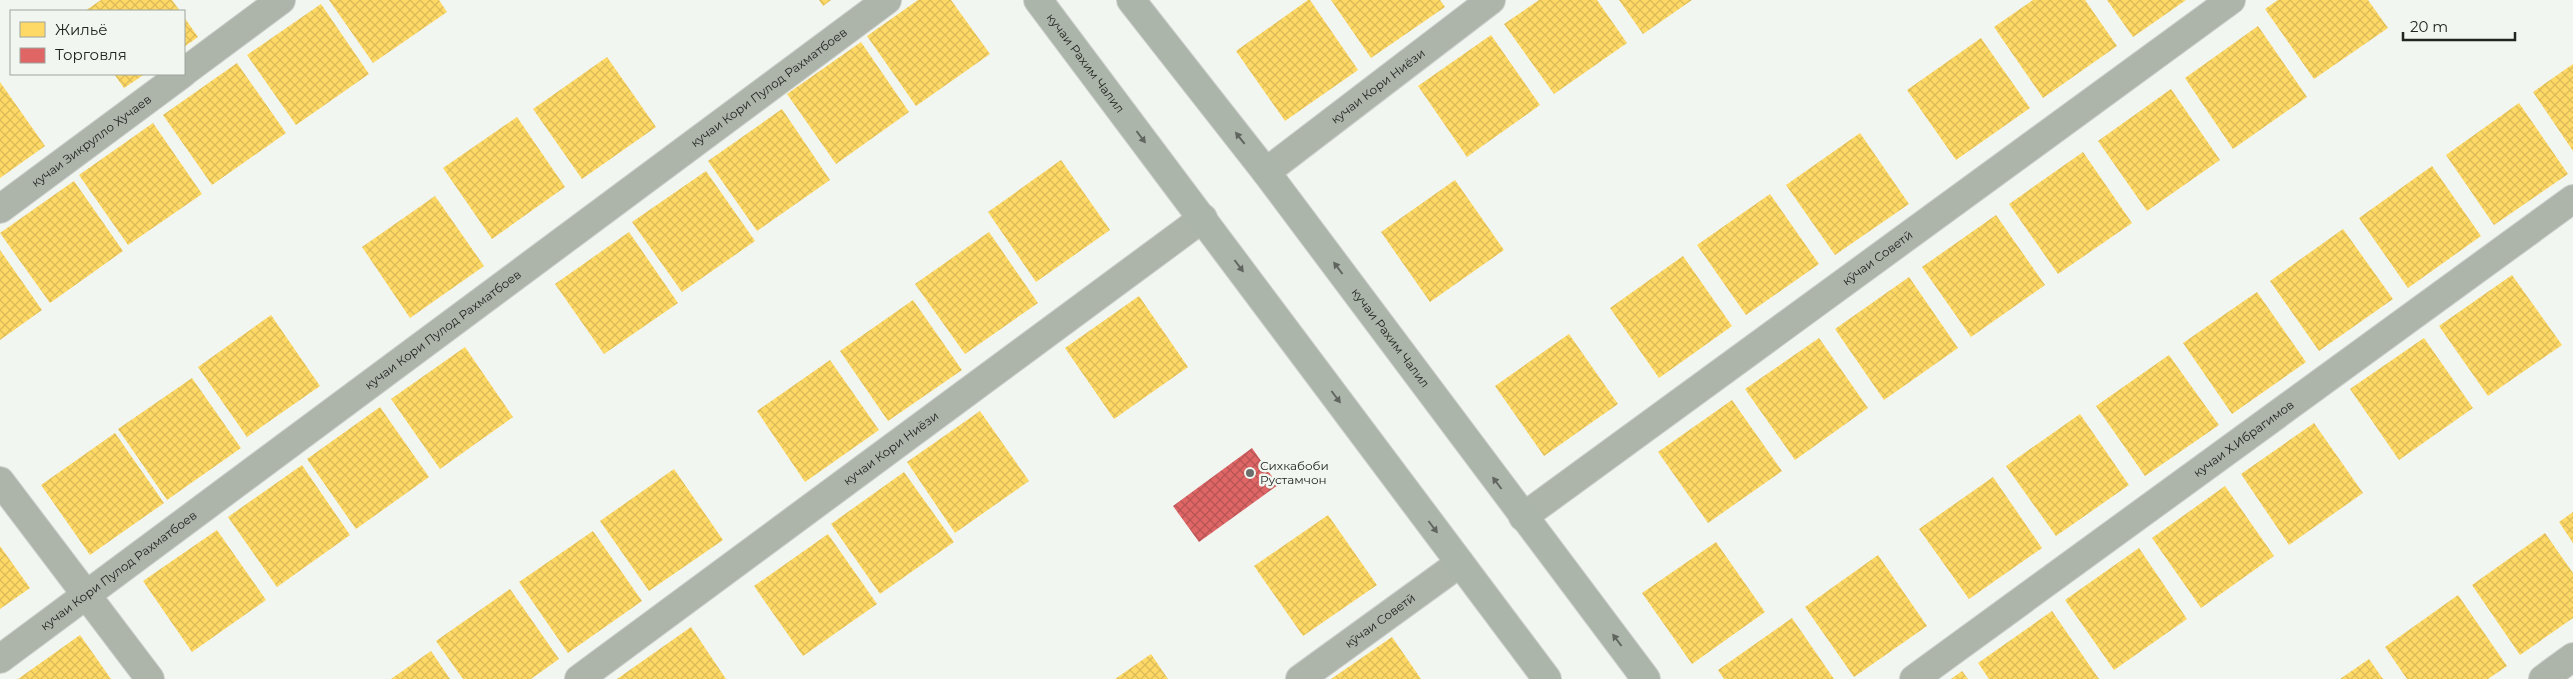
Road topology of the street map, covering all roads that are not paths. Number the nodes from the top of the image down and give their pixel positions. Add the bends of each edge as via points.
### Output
1 (281, 0) edge
2 (887, 0) edge
3 (1038, 0) edge
4 (1131, 0) edge
5 (1491, 0) edge
6 (2230, 0) edge
7 (185, 72) edge
8 (180, 75) edge
9 (1266, 172) junction
10 (2573, 199) edge
11 (0, 209) edge
12 (1203, 218) junction
13 (0, 481) edge
14 (1523, 517) junction
15 (1460, 563) junction
16 (86, 595) junction
17 (2573, 657) edge
18 (0, 659) edge
19 (150, 679) edge
20 (579, 679) edge
21 (1300, 679) edge
22 (1547, 679) edge
23 (1646, 679) edge
24 (1914, 679) edge
25 (2543, 679) edge

1 - 7 street, кучаи Зикрулло Хучаев
2 - 16 street, кучаи Кори Пулод Рахматбоев
3 -> 12 main road, кучаи Рахим Чалил
9 -> 4 main road, кучаи Рахим Чалил
5 - 9 street, кучаи Кори Ниёзи
6 - 14 street, кӯчаи Советӣ
8 - 11 street, кучаи Зикрулло Хучаев
14 -> 9 main road, кучаи Рахим Чалил
10 - 24 street, кучаи Х.Ибрагимов
12 -> 15 main road, кучаи Рахим Чалил
12 - 20 street, кучаи Кори Ниёзи
13 - 16 street
23 -> 14 main road, кучаи Рахим Чалил
15 - 21 street, кӯчаи Советӣ
15 - 22 main road, кучаи Рахим Чалил
16 - 18 street, кучаи Кори Пулод Рахматбоев
16 - 19 street
17 - 25 street

